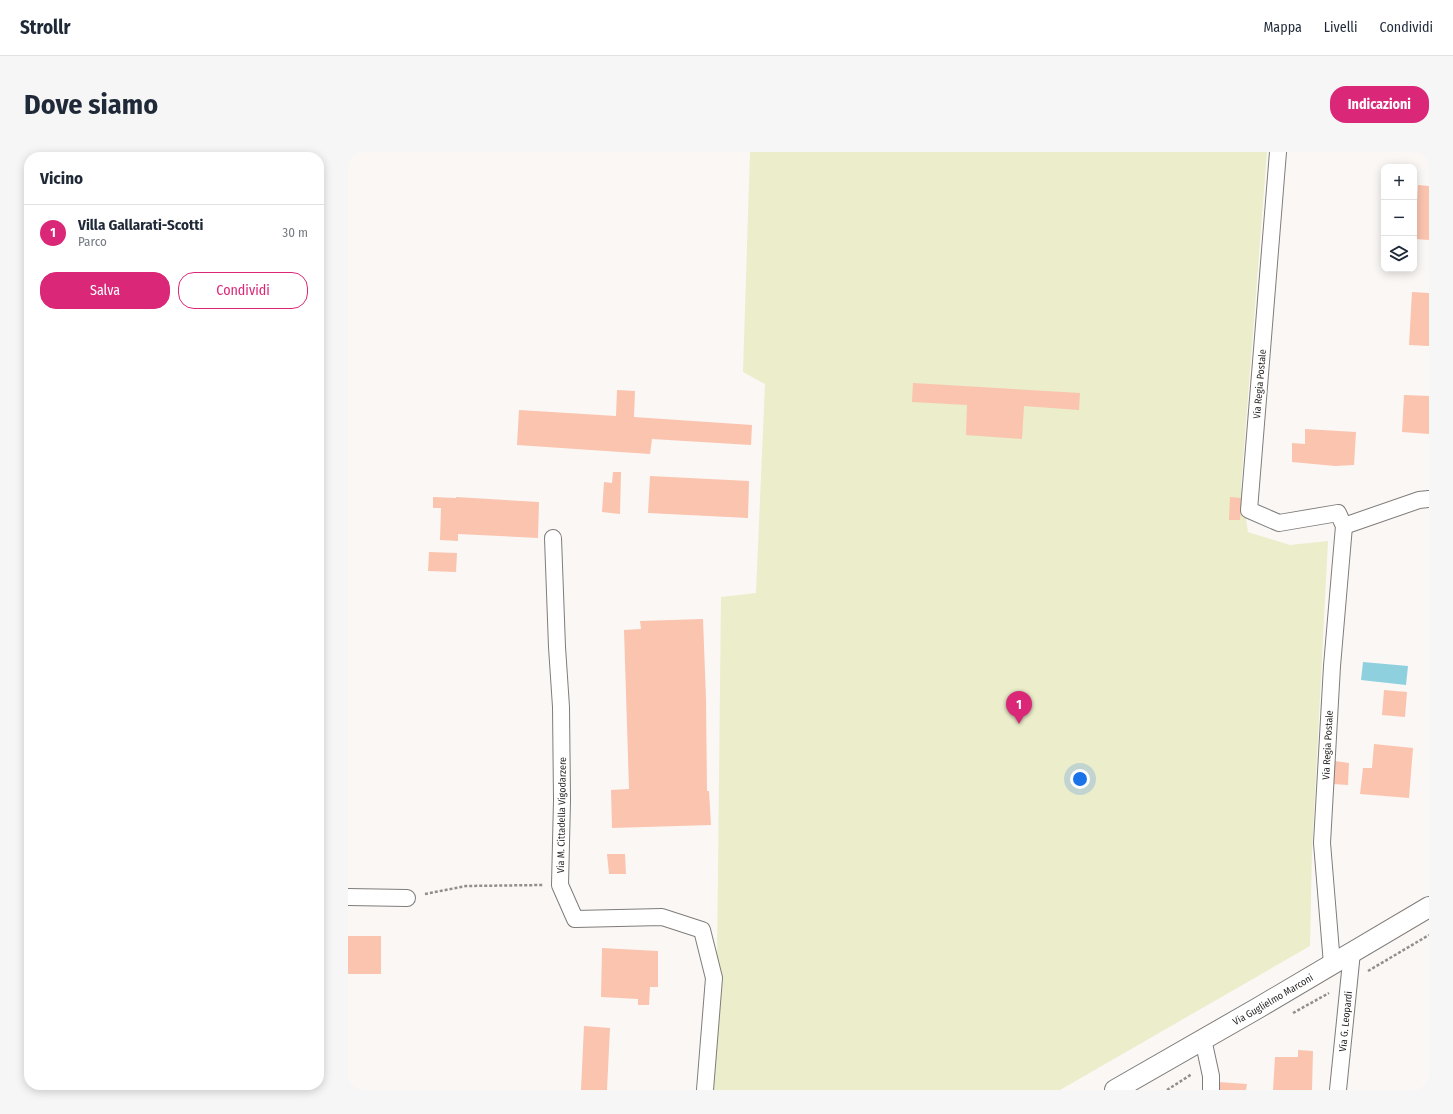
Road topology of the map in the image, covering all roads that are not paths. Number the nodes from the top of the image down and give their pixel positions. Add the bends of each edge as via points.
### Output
1 (1278, 152) edge
2 (1429, 499) edge
3 (1344, 526) junction
4 (553, 538) dead end
5 (348, 898) edge
6 (406, 898) road end
7 (1429, 907) edge
8 (1352, 952) junction
9 (1332, 964) junction
10 (1203, 1039) junction
11 (705, 1090) edge
12 (1115, 1090) edge
13 (1211, 1090) edge
14 (1338, 1090) edge

1 - 3 street, Via Regia Postale via 1249,510 1279,524 1338,513
2 - 3 street
3 - 9 street, Via Regia Postale via 1332,666 1322,843
4 - 11 street, Via M. Cittadella Vigodarzere via 561,707 560,885 575,919 662,917 702,930 714,978
5 - 6 street
7 - 8 street, Via Guglielmo Marconi
8 - 9 street, Via Guglielmo Marconi
8 - 14 street, Via G. Leopardi
9 - 10 street, Via Guglielmo Marconi
10 - 12 street, Via Guglielmo Marconi
10 - 13 street via 1211,1076

